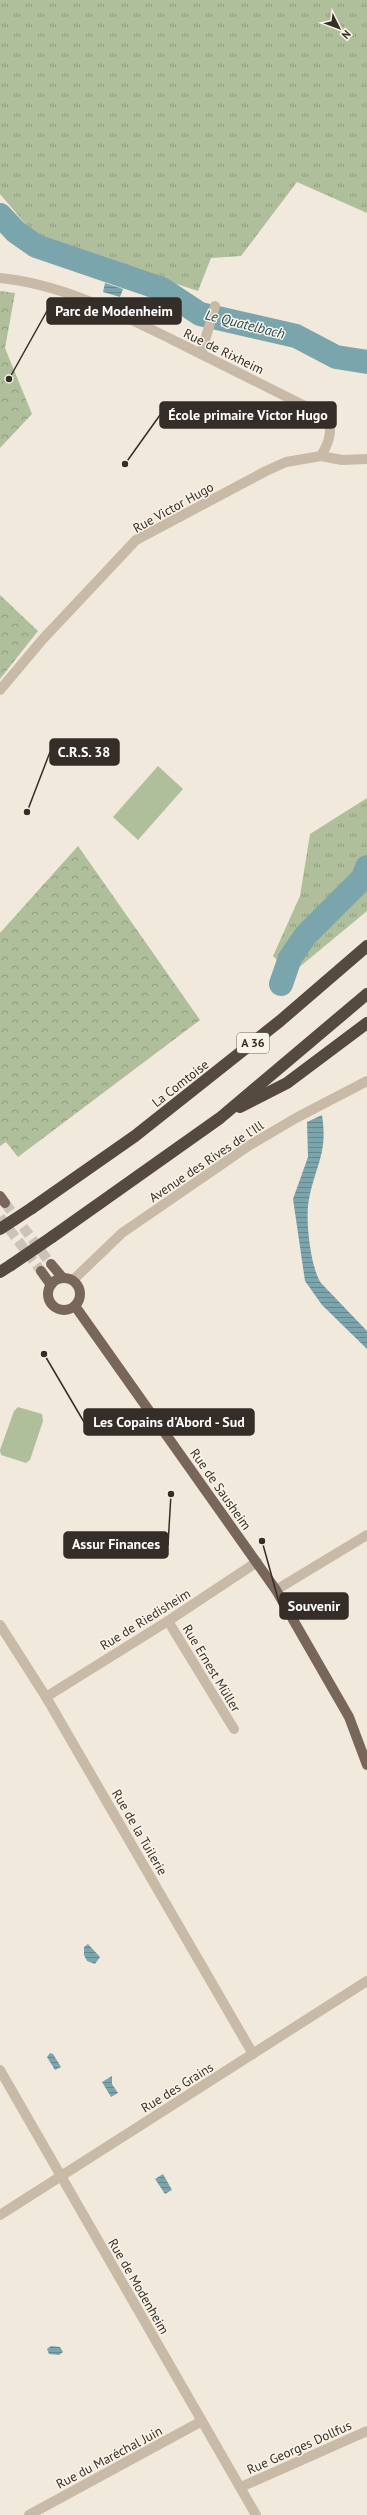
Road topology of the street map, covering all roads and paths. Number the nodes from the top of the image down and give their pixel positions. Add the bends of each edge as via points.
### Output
1 (0, 278) edge
2 (215, 306) dead end
3 (201, 354) junction
4 (321, 456) junction
5 (367, 459) edge
6 (0, 690) edge
7 (367, 946) edge
8 (367, 994) edge
9 (367, 1022) edge
10 (367, 1081) edge
11 (220, 1118) junction
12 (0, 1229) edge
13 (51, 1264) tunnel mouth
14 (41, 1271) tunnel mouth
15 (0, 1272) edge
16 (62, 1278) junction
17 (73, 1280) junction
18 (51, 1285) junction
19 (75, 1306) junction
20 (367, 1535) edge
21 (257, 1562) junction
22 (276, 1590) junction
23 (168, 1621) junction
24 (0, 1625) edge
25 (46, 1696) junction
26 (234, 1729) dead end
27 (367, 1765) edge
28 (367, 1981) edge
29 (253, 2054) junction
30 (0, 2070) edge
31 (60, 2176) junction
32 (0, 2215) edge
33 (202, 2421) junction
34 (367, 2431) edge
35 (240, 2487) junction
36 (29, 2515) edge
37 (256, 2515) edge

1 - 3 street, Rue de Rixheim via 70,293 112,310
2 - 3 street
3 - 4 street, Rue de Rixheim via 323,415 330,422 331,433
4 - 5 street, Rue Victor Hugo via 342,460
4 - 6 street, Rue Victor Hugo via 286,462 266,471 136,540 42,640
7 - 12 highway, La Comtoise / A 36, bridge via 280,1022 136,1136
8 - 11 highway, A 36
9 - 11 highway via 287,1083
10 - 17 street, Avenue des Rives de l'Ill via 250,1145 122,1233
11 - 15 highway, A 36, bridge
13 - 16 main road
14 - 18 main road
16 - 17 main road
16 - 18 main road
17 - 19 main road via 81,1292
18 - 19 main road via 49,1298 54,1306 67,1310
19 - 21 main road, Rue de Sausheim
20 - 22 street
21 - 22 main road, Rue de Sausheim
21 - 23 street, Rue de Riedisheim
22 - 27 main road, Rue de Sausheim via 349,1717
23 - 25 street, Rue de Riedisheim
23 - 26 street, Rue Ernest Müller
24 - 25 street, Rue de la Tuilerie
25 - 29 street, Rue de la Tuilerie
28 - 29 street, Rue des Grains
29 - 31 street, Rue des Grains
30 - 31 street, Rue de Modenheim
31 - 32 street, Rue des Grains
31 - 33 street, Rue de Modenheim
33 - 35 street, Rue de Modenheim
33 - 36 street, Rue du Maréchal Juin
34 - 35 street, Rue Georges Dollfus
35 - 37 street, Rue de Modenheim

